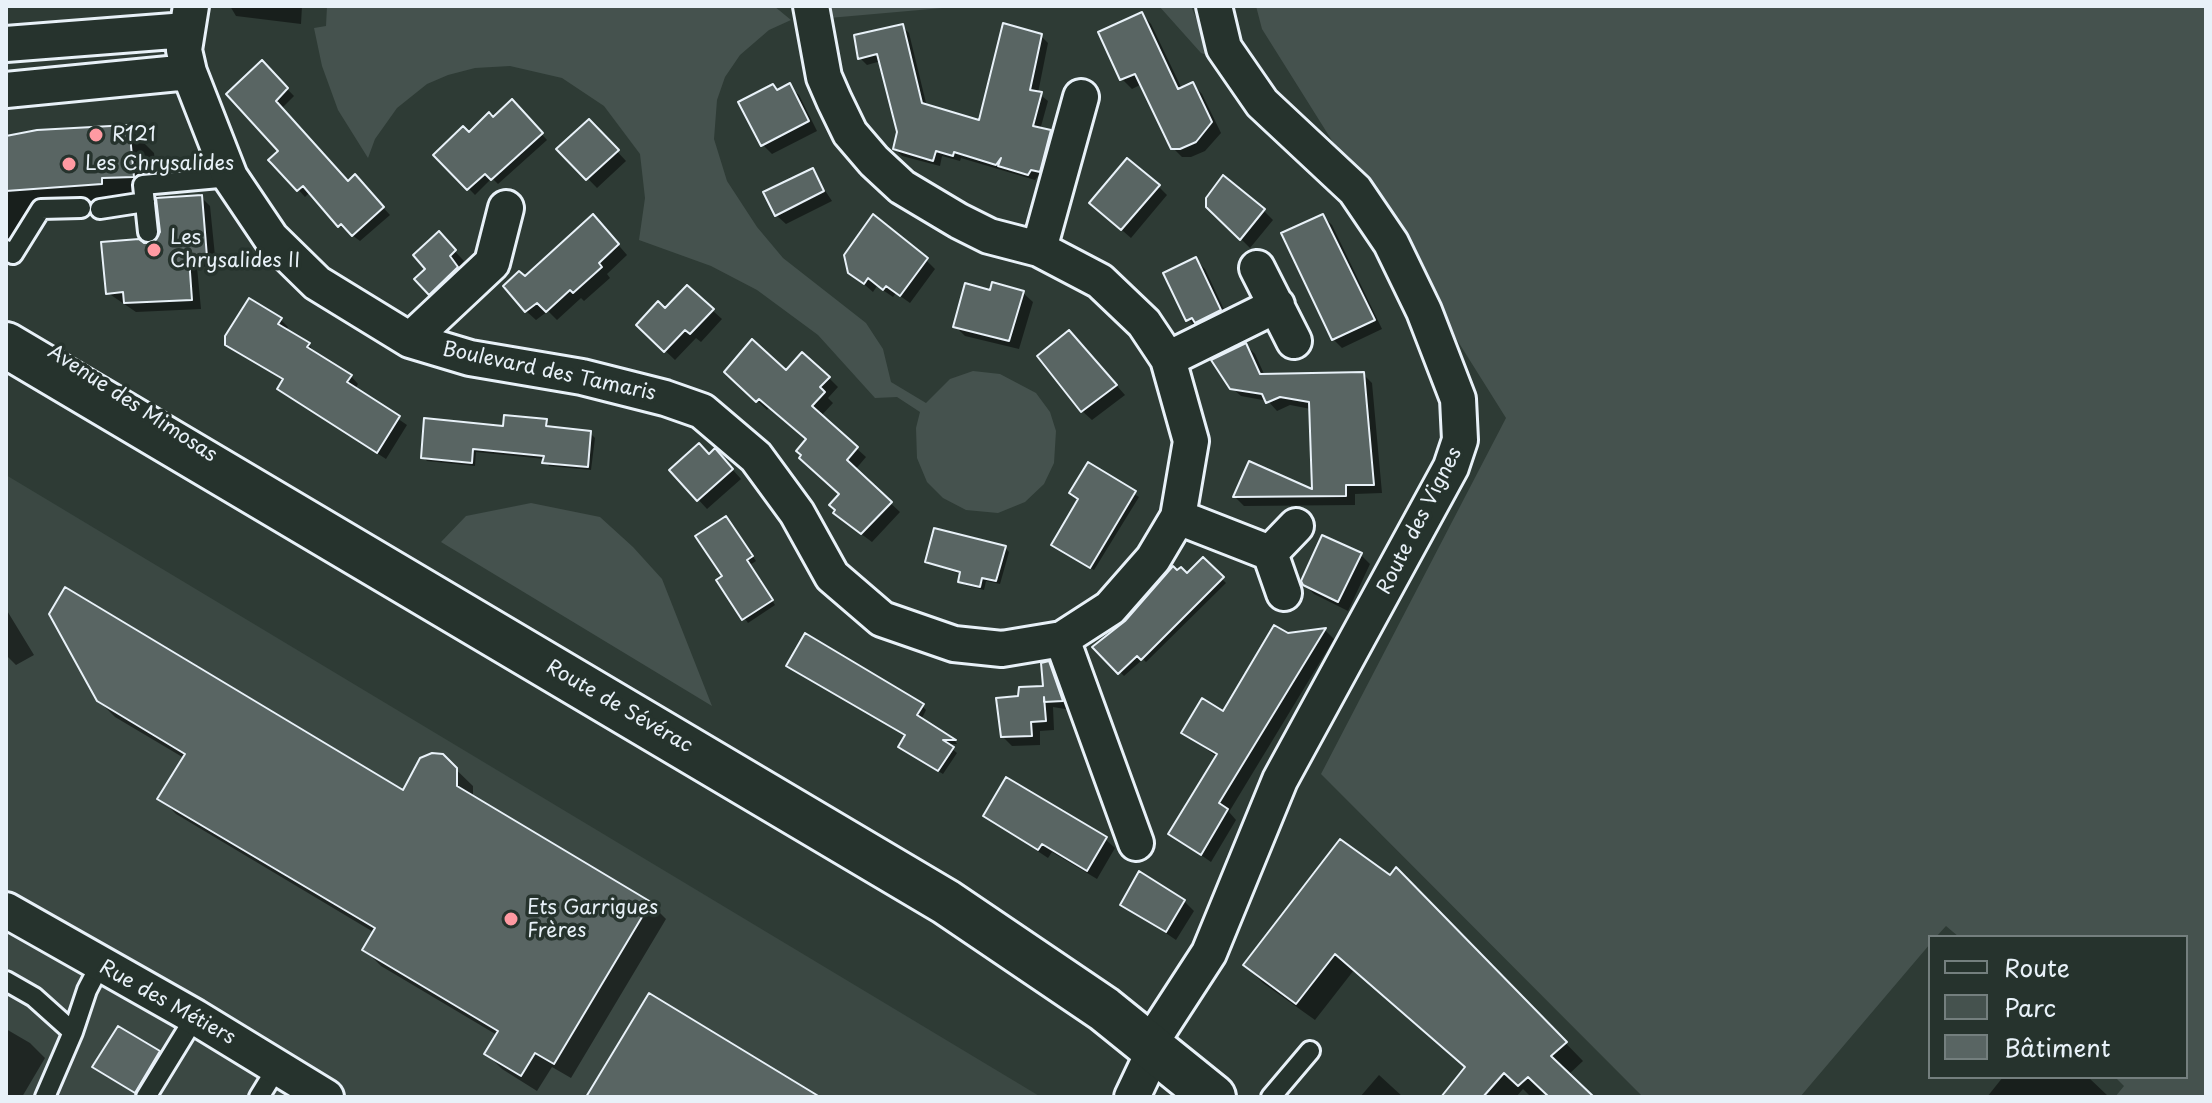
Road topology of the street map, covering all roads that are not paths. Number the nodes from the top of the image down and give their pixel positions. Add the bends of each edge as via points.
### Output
1 (811, 6) edge
2 (1214, 6) edge
3 (189, 18) edge
4 (6, 44) edge
5 (189, 72) junction
6 (6, 90) edge
7 (1081, 97) dead end
8 (230, 177) junction
9 (145, 202) junction
10 (506, 208) dead end
11 (148, 232) dead end
12 (1039, 249) junction
13 (6, 250) edge
14 (1257, 268) dead end
15 (1277, 305) junction
16 (6, 325) edge
17 (410, 340) junction
18 (1294, 341) dead end
19 (6, 345) edge
20 (1168, 359) junction
21 (6, 368) edge
22 (252, 490) junction
23 (1178, 517) junction
24 (1296, 526) dead end
25 (1270, 553) junction
26 (1284, 593) dead end
27 (1062, 639) junction
28 (1136, 843) dead end
29 (6, 910) edge
30 (100, 965) junction
31 (6, 981) edge
32 (195, 1017) junction
33 (73, 1032) junction
34 (1310, 1051) dead end
35 (278, 1066) junction
36 (1149, 1075) edge
37 (45, 1097) edge
38 (146, 1097) edge
39 (259, 1097) edge
40 (326, 1097) edge
41 (1195, 1097) edge
42 (1213, 1097) edge
43 (1271, 1097) edge

1 - 12 street, Boulevard des Tamaris via 829,88 850,133 874,161 902,187 959,221 989,236
2 - 36 street, Route des Vignes via 1224,48 1262,103 1355,190 1391,243 1458,399 1460,440 1451,467 1280,780 1209,953 1157,1033
3 - 4 street, Boulevard des Tamaris
3 - 5 street, Boulevard des Tamaris via 184,50
5 - 6 street
5 - 8 street, Boulevard des Tamaris
7 - 12 street
8 - 9 lane via 143,185
8 - 17 street, Boulevard des Tamaris via 271,238 317,283
9 - 11 lane
9 - 13 lane via 41,209 13,254
10 - 17 street, Boulevard des Tamaris via 492,263
12 - 20 street, Boulevard des Tamaris via 1100,281 1144,323
14 - 15 street
15 - 18 street
15 - 20 street
16 - 22 street, Avenue des Mimosas via 210,450
17 - 27 street, Boulevard des Tamaris via 470,358 610,384 702,411 756,457 797,513 832,576 882,619 954,644 1002,649
19 - 22 main road, Route de Sévérac
20 - 23 street, Boulevard des Tamaris via 1191,441
21 - 36 main road, Route de Sévérac via 731,787 838,854
22 - 36 main road, Route de Sévérac via 946,902 1104,1009
23 - 25 street
23 - 27 street, Boulevard des Tamaris via 1153,559 1110,608
24 - 25 street
25 - 26 street
27 - 28 street
29 - 30 street, Rue des Métiers
30 - 32 street, Rue des Métiers
30 - 33 lane
31 - 33 lane via 34,997
32 - 35 street, Rue des Métiers
32 - 38 lane
33 - 37 lane
34 - 43 lane
35 - 39 lane
35 - 40 street, Rue des Métiers
36 - 41 main road, Route de Sévérac
36 - 42 main road, Route de Sévérac

